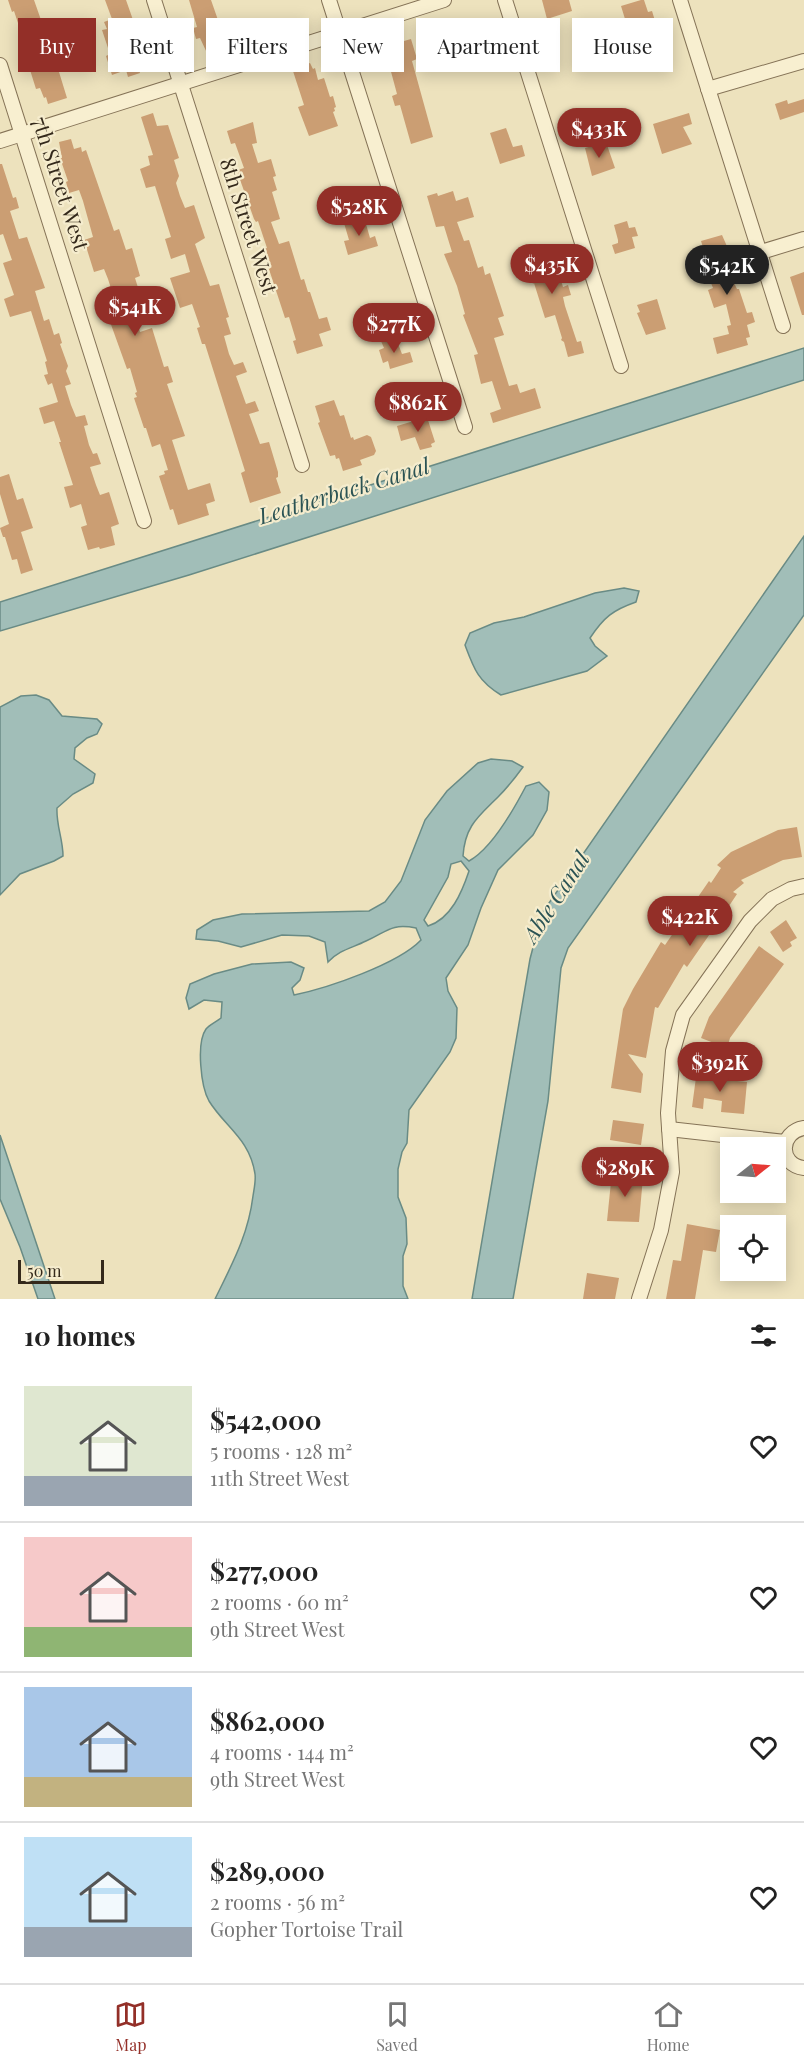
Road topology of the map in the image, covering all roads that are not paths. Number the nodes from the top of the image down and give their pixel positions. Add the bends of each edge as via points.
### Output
1 (154, 0) edge
2 (329, 0) edge
3 (444, 0) edge
4 (505, 0) edge
5 (680, 0) edge
6 (334, 18) edge
7 (387, 18) edge
8 (321, 39) edge
9 (804, 61) edge
10 (0, 65) edge
11 (351, 72) edge
12 (180, 83) junction
13 (708, 89) junction
14 (22, 134) junction
15 (0, 141) edge
16 (804, 239) edge
17 (761, 252) junction
18 (783, 326) dead end
19 (621, 366) dead end
20 (465, 427) dead end
21 (302, 465) dead end
22 (144, 521) dead end
23 (804, 886) edge
24 (804, 1128) edge
25 (669, 1129) junction
26 (740, 1137) edge
27 (786, 1141) edge
28 (786, 1156) edge
29 (804, 1168) edge
30 (639, 1299) edge

1 - 12 street, 8th Street West
2 - 6 street
3 - 7 street
4 - 19 street
5 - 13 street
8 - 12 street
9 - 13 street
10 - 14 street, 7th Street West
11 - 20 street
12 - 14 street
12 - 21 street, 8th Street West
13 - 17 street
14 - 15 street
14 - 22 street, 7th Street West
16 - 17 street
17 - 18 street
23 - 25 street via 772,899 750,921 683,1015 674,1051
24 - 27 street via 793,1132
25 - 26 street
25 - 30 street via 672,1172
28 - 29 street

